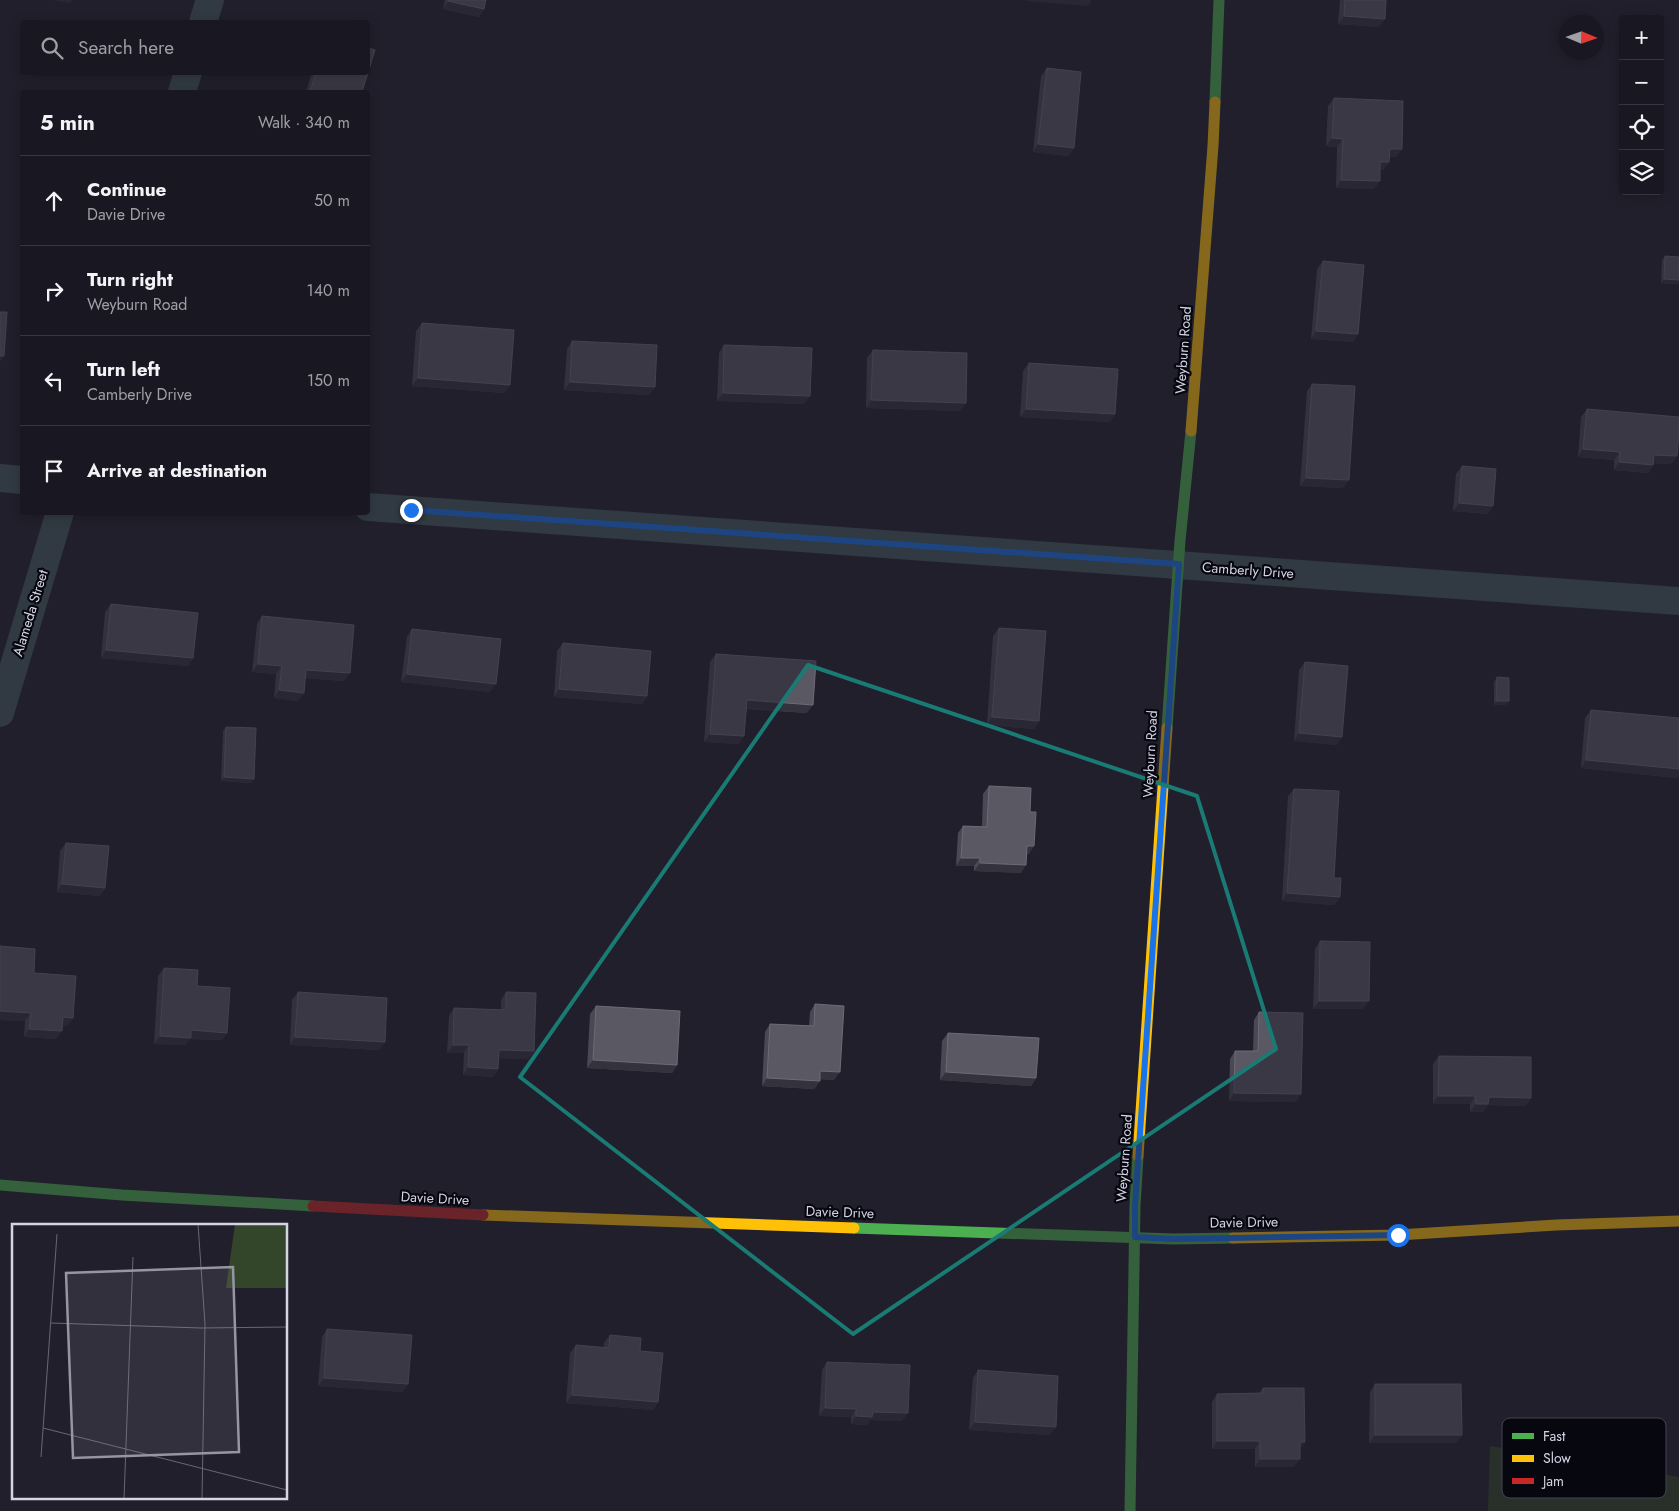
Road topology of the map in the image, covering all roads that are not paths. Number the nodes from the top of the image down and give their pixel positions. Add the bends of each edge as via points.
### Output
1 (210, 0) edge
2 (1219, 0) edge
3 (204, 20) edge
4 (187, 75) edge
5 (183, 90) edge
6 (0, 478) edge
7 (20, 480) edge
8 (370, 507) edge
9 (59, 515) edge
10 (1179, 564) junction
11 (1679, 601) edge
12 (0, 713) edge
13 (0, 1185) edge
14 (1679, 1222) edge
15 (1135, 1237) junction
16 (1130, 1511) edge

1 - 3 street
2 - 10 street, Weyburn Road via 1207,234
4 - 5 street
6 - 7 street
8 - 10 street, Camberly Drive
9 - 12 street, Alameda Street
10 - 11 street, Camberly Drive
10 - 15 street, Weyburn Road
13 - 15 street, Davie Drive via 132,1196 457,1214
14 - 15 street, Davie Drive via 1398,1235
15 - 16 street, Weyburn Road

